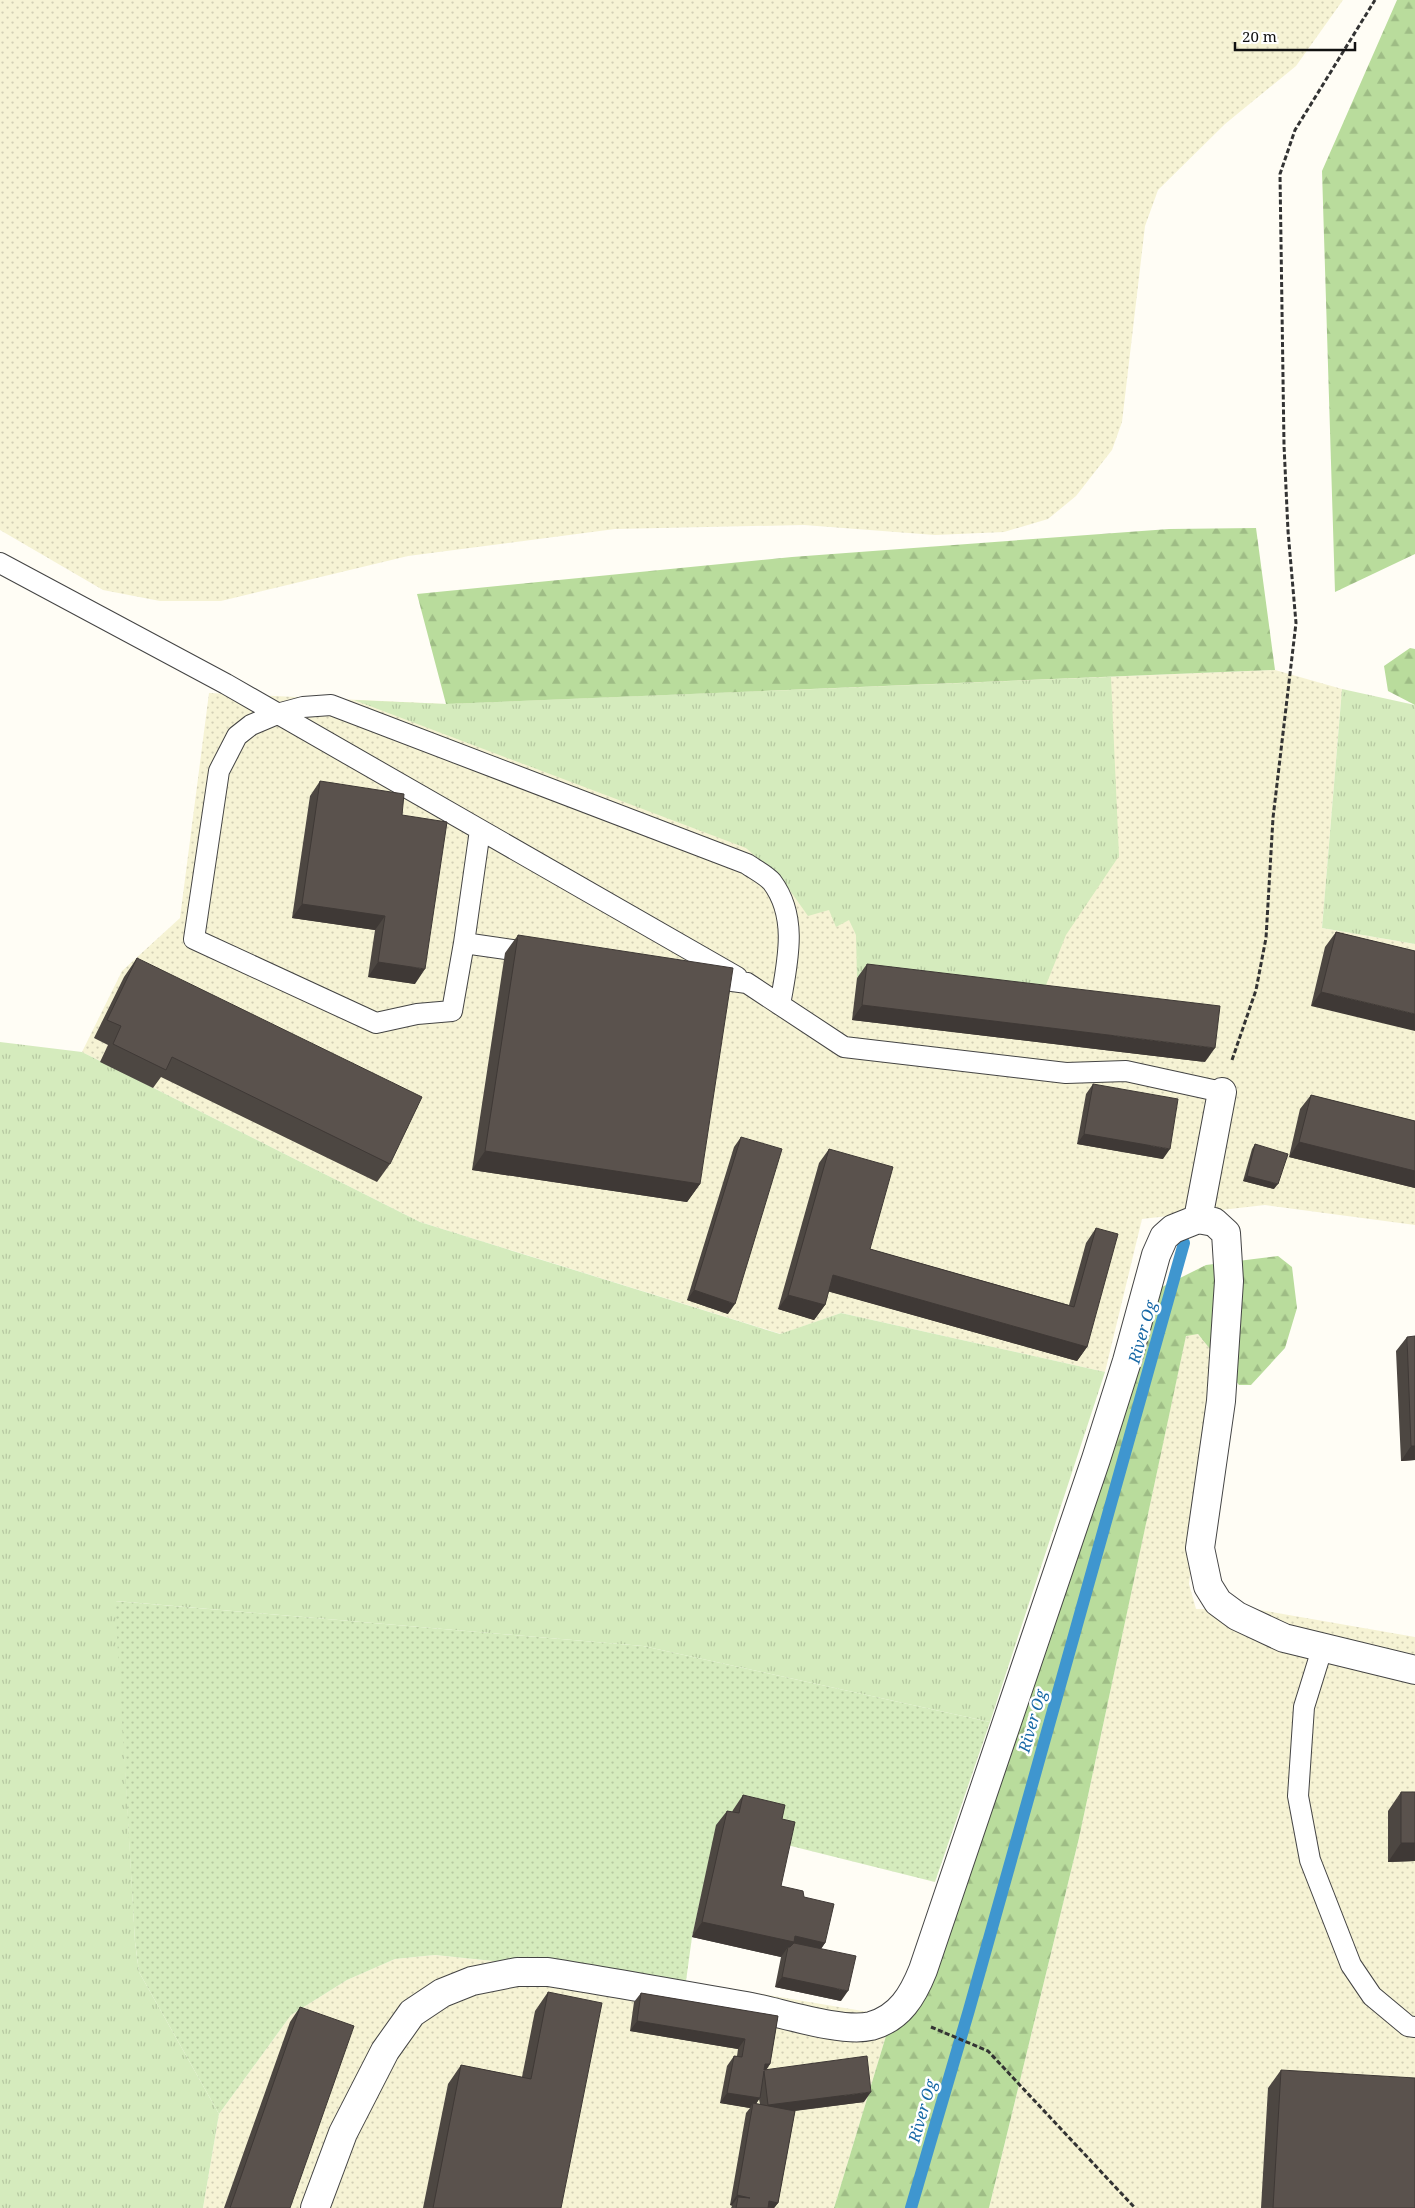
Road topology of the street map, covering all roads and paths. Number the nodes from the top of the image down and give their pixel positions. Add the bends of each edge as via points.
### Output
1 (1375, 0) edge
2 (0, 563) edge
3 (277, 714) junction
4 (480, 830) junction
5 (464, 943) junction
6 (552, 955) edge
7 (688, 975) edge
8 (747, 983) junction
9 (780, 1005) junction
10 (1222, 1092) junction
11 (1198, 1219) junction
12 (1322, 1649) junction
13 (1415, 1670) edge
14 (1415, 2027) edge
15 (944, 2031) dead end
16 (316, 2208) edge
17 (1135, 2208) edge

1 - 10 path via 1295,130 1280,174 1284,445 1296,623 1273,818 1262,967
2 - 3 lane
3 - 4 lane
3 - 5 lane via 251,725 237,736 219,771 194,939 376,1024 418,1014 452,1011
3 - 9 lane via 303,707 331,705 747,864 771,882 788,914 789,952
4 - 5 lane
4 - 8 lane
5 - 6 lane
7 - 8 lane
8 - 9 lane
9 - 10 lane via 844,1047 1066,1073 1126,1071
10 - 11 street
11 - 12 street via 1214,1222 1226,1233 1228,1281 1220,1410 1200,1548 1208,1586 1218,1602 1237,1616 1284,1638
11 - 16 street via 1173,1229 1164,1237 1156,1255 1127,1361 1044,1617 978,1801 923,1970 916,1988 901,2010 871,2026 847,2027 548,1972 517,1972 472,1981 442,1993 412,2013 385,2051 343,2133
12 - 13 street
12 - 14 lane via 1304,1707 1298,1796 1310,1860 1351,1965 1372,1996 1408,2026
15 - 17 path via 988,2051

